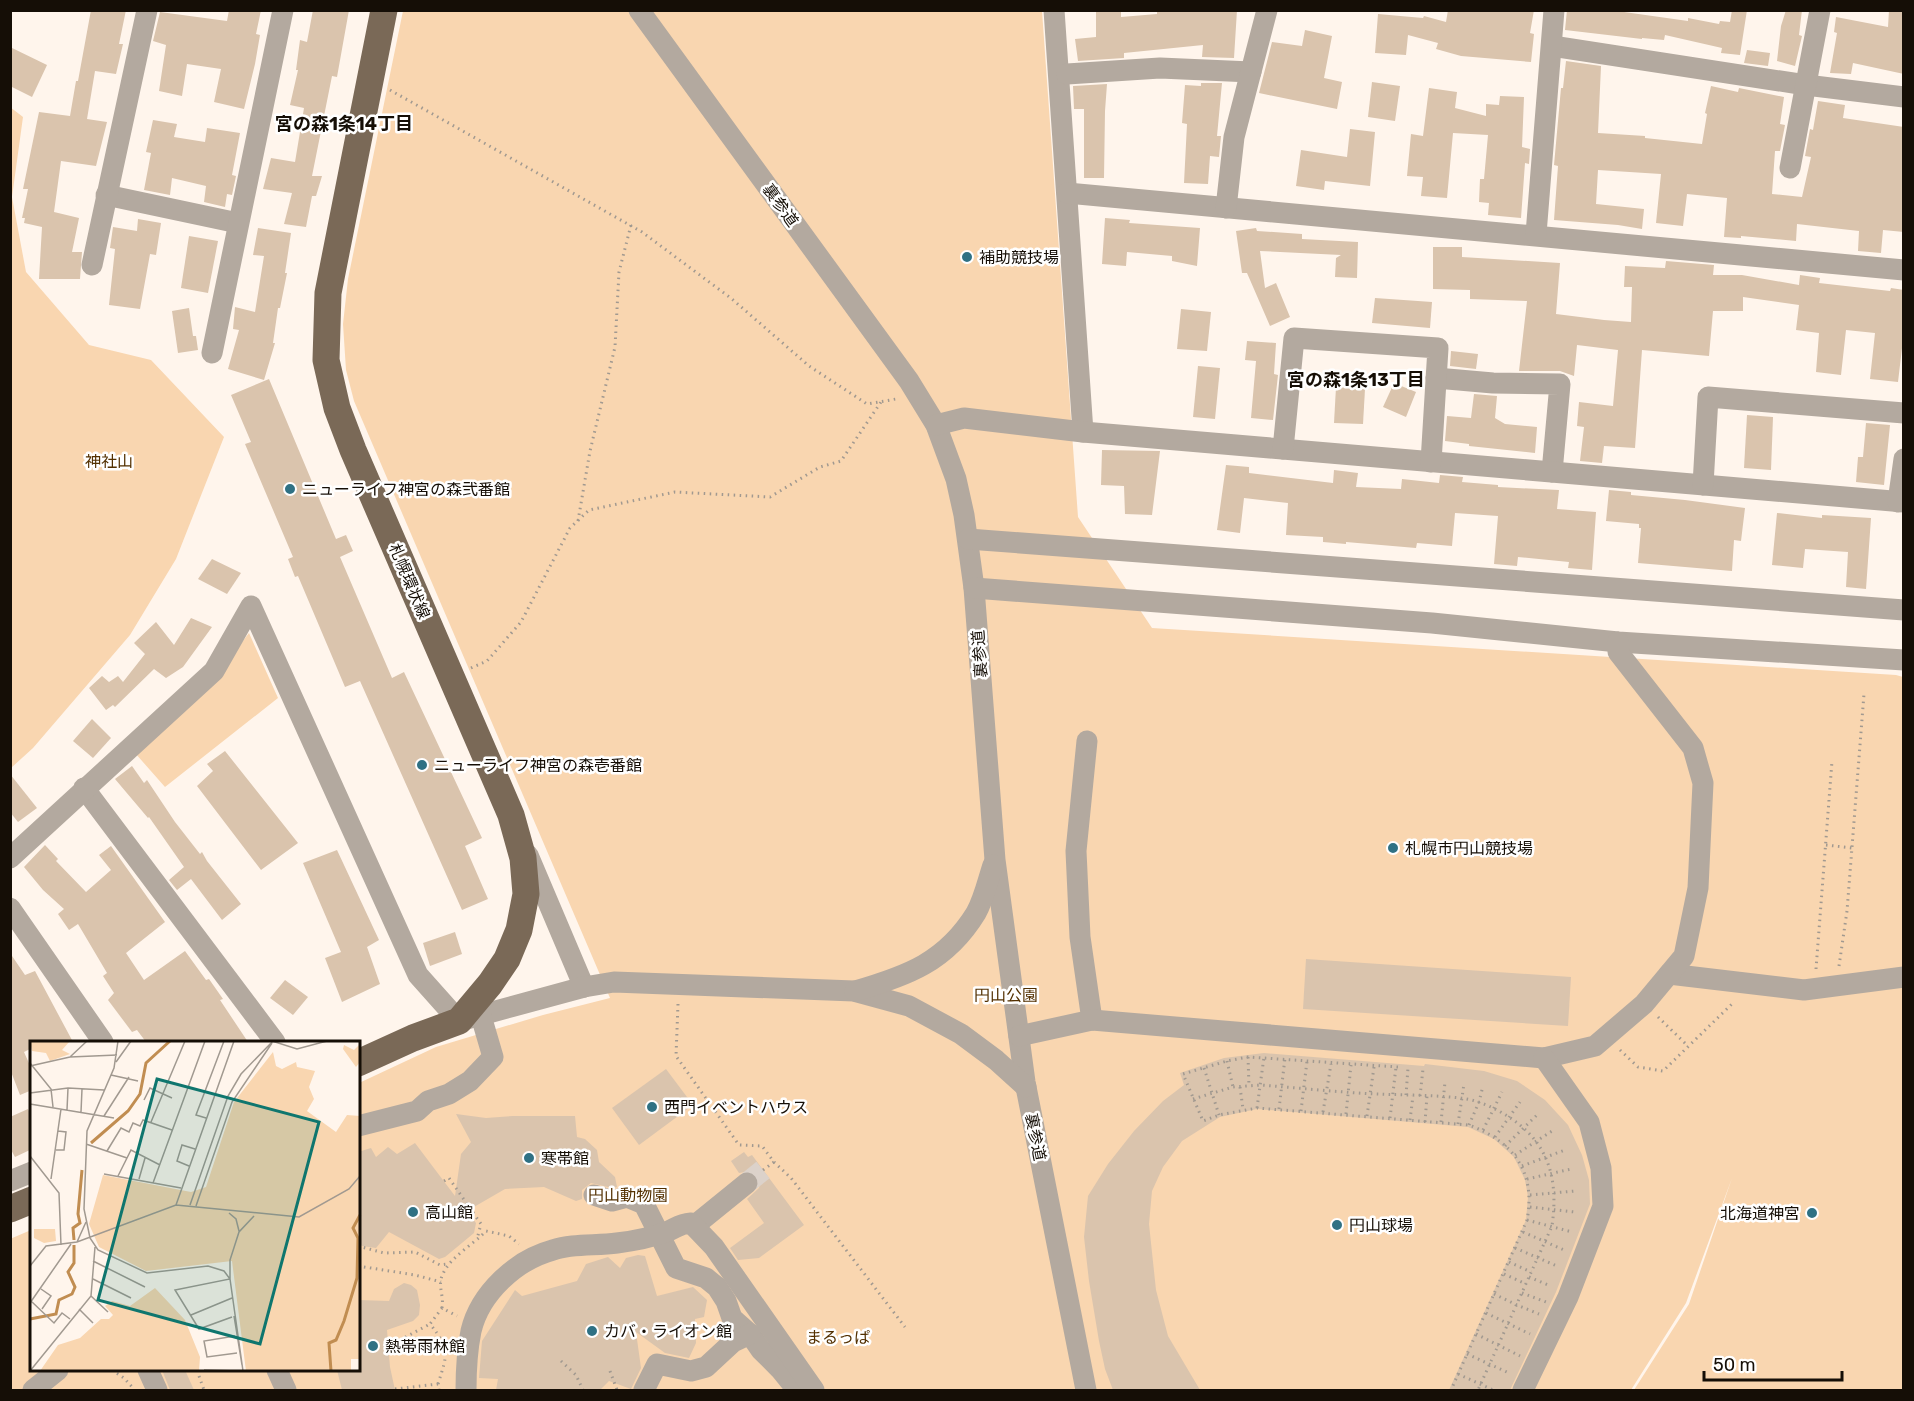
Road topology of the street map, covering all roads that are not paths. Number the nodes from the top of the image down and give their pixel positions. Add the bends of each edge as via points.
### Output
1 (147, 10) edge
2 (283, 10) edge
3 (384, 10) edge
4 (639, 10) edge
5 (1054, 10) edge
6 (1267, 10) edge
7 (1554, 10) edge
8 (1820, 10) edge
9 (1552, 46) junction
10 (1251, 72) junction
11 (1067, 74) dead end
12 (1806, 85) junction
13 (1904, 97) edge
14 (1790, 168) dead end
15 (1067, 193) junction
16 (106, 195) junction
17 (1226, 208) junction
18 (238, 222) junction
19 (1536, 234) junction
20 (92, 265) dead end
21 (1904, 270) edge
22 (212, 353) dead end
23 (1436, 378) junction
24 (1904, 413) edge
25 (936, 425) junction
26 (1083, 432) junction
27 (1283, 449) junction
28 (1904, 459) edge
29 (1431, 462) junction
30 (1552, 472) junction
31 (1702, 485) junction
32 (1901, 502) edge
33 (968, 538) junction
34 (974, 588) junction
35 (1904, 610) edge
36 (1618, 642) junction
37 (1904, 660) edge
38 (1087, 741) dead end
39 (84, 788) junction
40 (511, 815) junction
41 (10, 858) edge
42 (995, 860) junction
43 (10, 908) edge
44 (1669, 974) junction
45 (1904, 977) edge
46 (584, 987) junction
47 (854, 991) junction
48 (470, 1018) junction
49 (1092, 1020) junction
50 (1019, 1036) junction
51 (103, 1041) edge
52 (274, 1041) edge
53 (1544, 1058) junction
54 (360, 1062) edge
55 (1026, 1087) junction
56 (360, 1125) edge
57 (30, 1173) edge
58 (755, 1177) tunnel mouth
59 (10, 1181) edge
60 (594, 1195) dead end
61 (30, 1201) edge
62 (10, 1209) edge
63 (30, 1220) edge
64 (694, 1226) junction
65 (10, 1228) edge
66 (659, 1234) junction
67 (750, 1334) junction
68 (57, 1371) edge
69 (148, 1371) edge
70 (277, 1371) edge
71 (1520, 1384) edge
72 (33, 1390) edge
73 (157, 1390) edge
74 (286, 1390) edge
75 (466, 1390) edge
76 (644, 1390) edge
77 (797, 1390) edge
78 (814, 1390) edge
79 (1086, 1390) edge

1 - 16 street
2 - 18 street
3 - 40 main road, 札幌環状線 via 328,293 326,360 337,408 353,450
4 - 25 street, 裏参道
5 - 15 street
6 - 10 street
7 - 9 street
8 - 12 street
9 - 12 street
9 - 19 street
10 - 11 street via 1160,68
10 - 17 street via 1234,137
12 - 13 street
12 - 14 street
15 - 17 street
15 - 26 street
16 - 18 street
16 - 20 street
17 - 19 street
18 - 22 street
19 - 21 street
23 - 27 street via 1438,348 1294,338
23 - 29 street
23 - 30 street via 1560,384
24 - 31 street via 1708,397
25 - 26 street via 964,418
25 - 33 street, 裏参道 via 956,479
26 - 27 street
27 - 29 street
28 - 32 street
29 - 30 street
30 - 31 street
31 - 32 street
33 - 34 street, 裏参道
33 - 35 street
34 - 36 street via 1432,623
34 - 42 street, 裏参道
36 - 37 street
36 - 44 street via 1618,652 1693,748 1703,783 1698,888 1684,956
38 - 49 street via 1077,851 1080,937
39 - 41 street
39 - 48 street via 214,671 251,606 418,975
39 - 52 street
40 - 46 street
40 - 48 main road, 札幌環状線 via 523,858 526,894 519,930 507,959
42 - 47 street via 977,912 954,942 925,966 895,980
42 - 50 street, 裏参道
43 - 51 street
44 - 45 street via 1804,990
44 - 53 street via 1644,1004 1595,1046
46 - 47 street via 614,982
46 - 48 street
47 - 55 street via 909,1006 961,1035
48 - 54 main road
48 - 56 street via 493,1057 470,1080 449,1094 428,1101 417,1111
49 - 50 street
49 - 53 street
50 - 55 street, 裏参道
53 - 71 street via 1589,1122 1601,1168 1604,1206 1568,1298
55 - 79 street, 裏参道
57 - 59 street
58 - 64 street
60 - 66 street via 612,1201 627,1197 644,1204
61 - 62 main road
63 - 65 main road
64 - 66 street via 679,1224
64 - 78 street via 714,1247
66 - 67 street via 676,1268 706,1278 717,1287 732,1318
66 - 75 street via 552,1250 517,1267 484,1300 471,1330
67 - 76 street via 733,1342 706,1367 691,1371 657,1364
67 - 77 street
68 - 72 street
69 - 73 street
70 - 74 street

